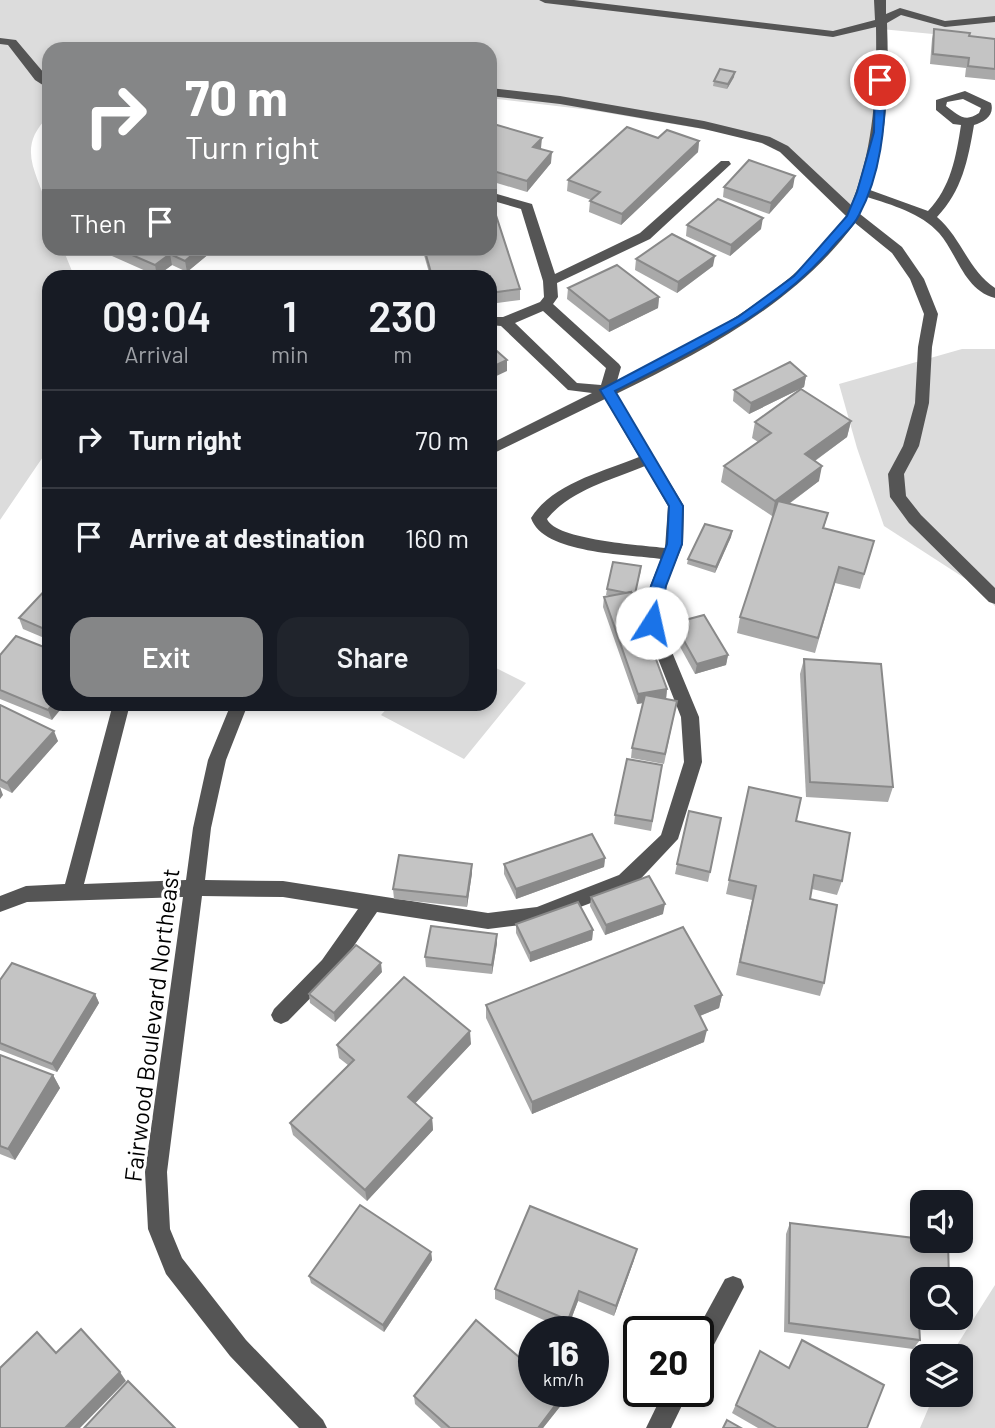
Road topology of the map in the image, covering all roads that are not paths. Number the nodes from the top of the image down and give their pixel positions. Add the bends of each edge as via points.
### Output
1 (545, 0) edge
2 (880, 0) edge
3 (911, 0) edge
4 (900, 11) junction
5 (995, 19) edge
6 (881, 23) junction
7 (0, 41) edge
8 (42, 79) edge
9 (497, 93) edge
10 (968, 123) dead end
11 (725, 164) dead end
12 (863, 192) junction
13 (497, 198) edge
14 (853, 215) junction
15 (929, 217) junction
16 (550, 281) junction
17 (995, 294) edge
18 (545, 305) junction
19 (498, 322) edge
20 (607, 390) junction
21 (497, 446) edge
22 (648, 459) junction
23 (670, 555) junction
24 (995, 597) edge
25 (119, 711) edge
26 (236, 711) edge
27 (194, 888) junction
28 (72, 892) junction
29 (0, 904) edge
30 (372, 904) junction
31 (281, 1015) dead end
32 (733, 1287) dead end
33 (714, 1322) edge
34 (668, 1407) edge
35 (315, 1428) edge
36 (657, 1428) edge

1 - 6 street via 832,34
2 - 6 street
3 - 4 street
4 - 5 street via 945,24
4 - 6 street
6 - 12 street via 879,132
7 - 8 street via 12,42
9 - 14 street via 704,125 766,140 785,149
10 - 15 street via 960,168 947,201
11 - 16 street via 645,236
12 - 14 street
12 - 15 street
13 - 16 street via 527,207
14 - 20 street via 798,278 771,300 688,350
14 - 24 street via 897,250 917,279 930,314 920,415 896,474 898,497
15 - 17 street via 951,240 971,274
16 - 18 street via 551,297
18 - 19 street
18 - 20 street via 614,367
19 - 20 street via 573,387
20 - 21 street
20 - 22 street
22 - 23 street via 676,506
22 - 23 street via 560,498 539,518 542,527 561,539
23 - 30 street via 652,623 691,717 693,762 669,839 626,881 538,915 488,921
25 - 28 street
26 - 27 street, Fairwood Boulevard Northeast via 217,760
27 - 28 street
27 - 30 street via 283,889
27 - 35 street, Fairwood Boulevard Northeast via 156,1172 159,1228 174,1266 238,1348
28 - 29 street via 26,894
30 - 31 street via 329,966
32 - 33 street
34 - 36 street

